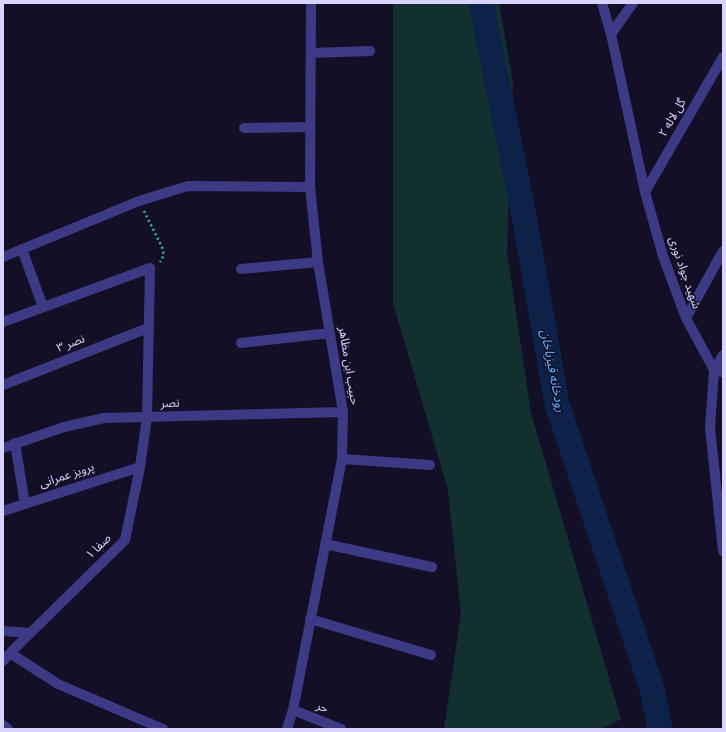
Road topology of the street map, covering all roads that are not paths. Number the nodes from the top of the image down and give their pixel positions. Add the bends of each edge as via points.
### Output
1 (311, 3) edge
2 (602, 3) edge
3 (633, 3) edge
4 (611, 34) junction
5 (370, 51) dead end
6 (311, 53) junction
7 (723, 57) edge
8 (244, 128) dead end
9 (310, 128) junction
10 (310, 187) junction
11 (644, 192) junction
12 (22, 249) junction
13 (723, 251) edge
14 (3, 257) edge
15 (318, 262) junction
16 (241, 269) dead end
17 (44, 307) junction
18 (686, 318) junction
19 (3, 322) edge
20 (148, 328) junction
21 (330, 333) junction
22 (241, 343) dead end
23 (723, 355) edge
24 (718, 371) edge
25 (3, 385) edge
26 (343, 412) junction
27 (147, 417) junction
28 (15, 443) junction
29 (3, 448) edge
30 (342, 459) junction
31 (430, 465) dead end
32 (140, 467) junction
33 (719, 484) edge
34 (25, 504) junction
35 (3, 511) edge
36 (325, 544) junction
37 (723, 551) edge
38 (432, 567) dead end
39 (310, 619) junction
40 (3, 631) edge
41 (30, 633) junction
42 (10, 653) junction
43 (431, 655) dead end
44 (3, 661) edge
45 (293, 710) junction
46 (3, 725) edge
47 (8, 729) edge
48 (162, 729) edge
49 (287, 729) edge
50 (341, 729) edge

1 - 6 street, حبیب ابن مظاهر
2 - 4 street, شهید جواد نوری
3 - 4 street
4 - 11 street, شهید جواد نوری
5 - 6 street
6 - 9 street, حبیب ابن مظاهر
7 - 11 street, گل لاله ۲
8 - 9 street
9 - 10 street, حبیب ابن مظاهر
10 - 12 street via 188,186 139,201
10 - 15 street, حبیب ابن مظاهر
11 - 18 street, شهید جواد نوری via 663,256
12 - 14 street
12 - 17 street
13 - 18 street
15 - 16 street
15 - 21 street, حبیب ابن مظاهر
17 - 19 street
17 - 20 street, صفا ۱ via 150,268
18 - 24 street, شهید جواد نوری
20 - 25 street, نصر ۳
20 - 27 street, صفا ۱
21 - 22 street
21 - 26 street, حبیب ابن مظاهر
23 - 24 street
24 - 33 street via 710,428
26 - 27 street, نصر
26 - 30 street, حبیب ابن مظاهر
27 - 28 street, نصر via 104,418 64,427
27 - 32 street, صفا ۱
28 - 29 street, نصر
28 - 34 street
30 - 31 street
30 - 36 street, حبیب ابن مظاهر
32 - 34 street, پرویز عمرانی
32 - 41 street, صفا ۱ via 125,540
33 - 37 street
34 - 35 street, پرویز عمرانی
36 - 38 street
36 - 39 street, حبیب ابن مظاهر
39 - 43 street
39 - 45 street, حبیب ابن مظاهر
40 - 41 street
41 - 42 street, صفا ۱
42 - 44 street, صفا ۱
42 - 48 street via 58,684
45 - 49 street, حبیب ابن مظاهر
45 - 50 street, حر
46 - 47 street

